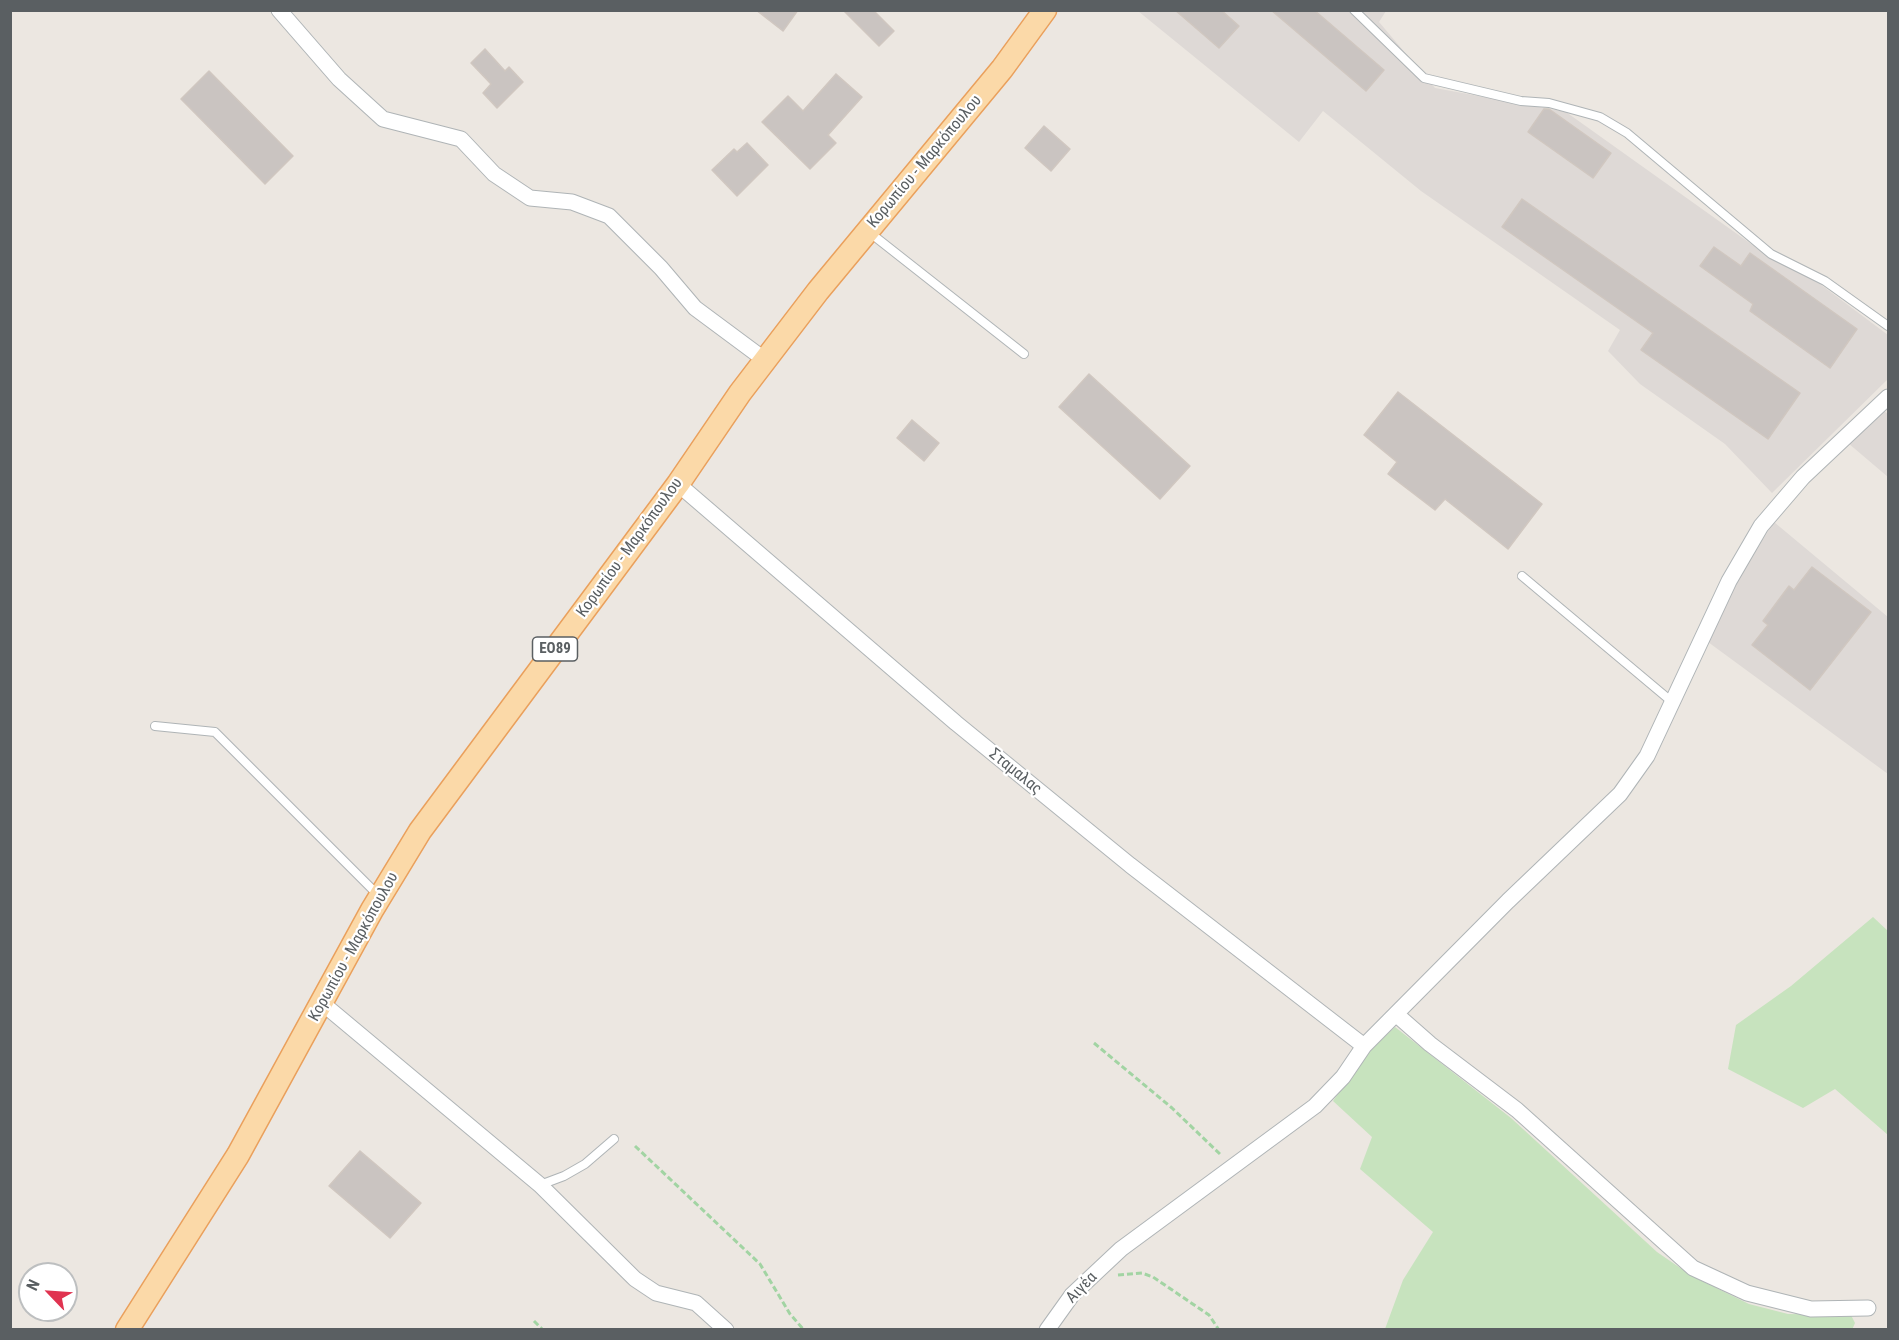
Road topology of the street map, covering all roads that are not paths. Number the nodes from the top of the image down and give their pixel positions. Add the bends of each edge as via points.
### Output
1 (279, 10) edge
2 (1045, 10) edge
3 (1354, 10) edge
4 (867, 231) junction
5 (1888, 326) edge
6 (1024, 354) dead end
7 (765, 360) junction
8 (1888, 397) edge
9 (678, 484) junction
10 (1522, 576) dead end
11 (1671, 701) junction
12 (155, 726) dead end
13 (380, 897) junction
14 (322, 1003) junction
15 (1398, 1015) junction
16 (1364, 1046) junction
17 (614, 1139) dead end
18 (540, 1185) junction
19 (1868, 1308) dead end
20 (127, 1329) edge
21 (726, 1329) edge
22 (1047, 1329) edge

1 - 7 street via 339,79 383,119 461,139 494,174 530,198 572,201 609,216 694,308
2 - 4 main road, Κορωπίου - Μαρκόπουλου / ΕΟ89 via 1002,69
3 - 5 lane via 1424,78 1521,101 1549,103 1600,117 1628,133 1771,254 1825,281
4 - 6 lane
4 - 7 main road, Κορωπίου - Μαρκόπουλου / ΕΟ89
7 - 9 main road, Κορωπίου - Μαρκόπουλου / ΕΟ89
8 - 11 street, Αιγέα via 1803,477 1761,526 1729,581
9 - 13 main road, Κορωπίου - Μαρκόπουλου / ΕΟ89 via 420,831
9 - 16 street, Σταμαλας via 964,730 1130,865
10 - 11 lane
11 - 15 street, Αιγέα via 1647,756 1620,794 1508,901
12 - 13 lane via 215,732
13 - 14 main road, Κορωπίου - Μαρκόπουλου / ΕΟ89
14 - 18 street
14 - 20 main road, Κορωπίου - Μαρκόπουλου / ΕΟ89 via 238,1155
15 - 16 street, Αιγέα
15 - 19 street via 1517,1110 1693,1268 1746,1293 1810,1309
16 - 22 street, Αιγέα via 1343,1077 1315,1106 1121,1249 1072,1295
17 - 18 lane via 585,1164
18 - 21 street via 635,1279 656,1293 696,1303

